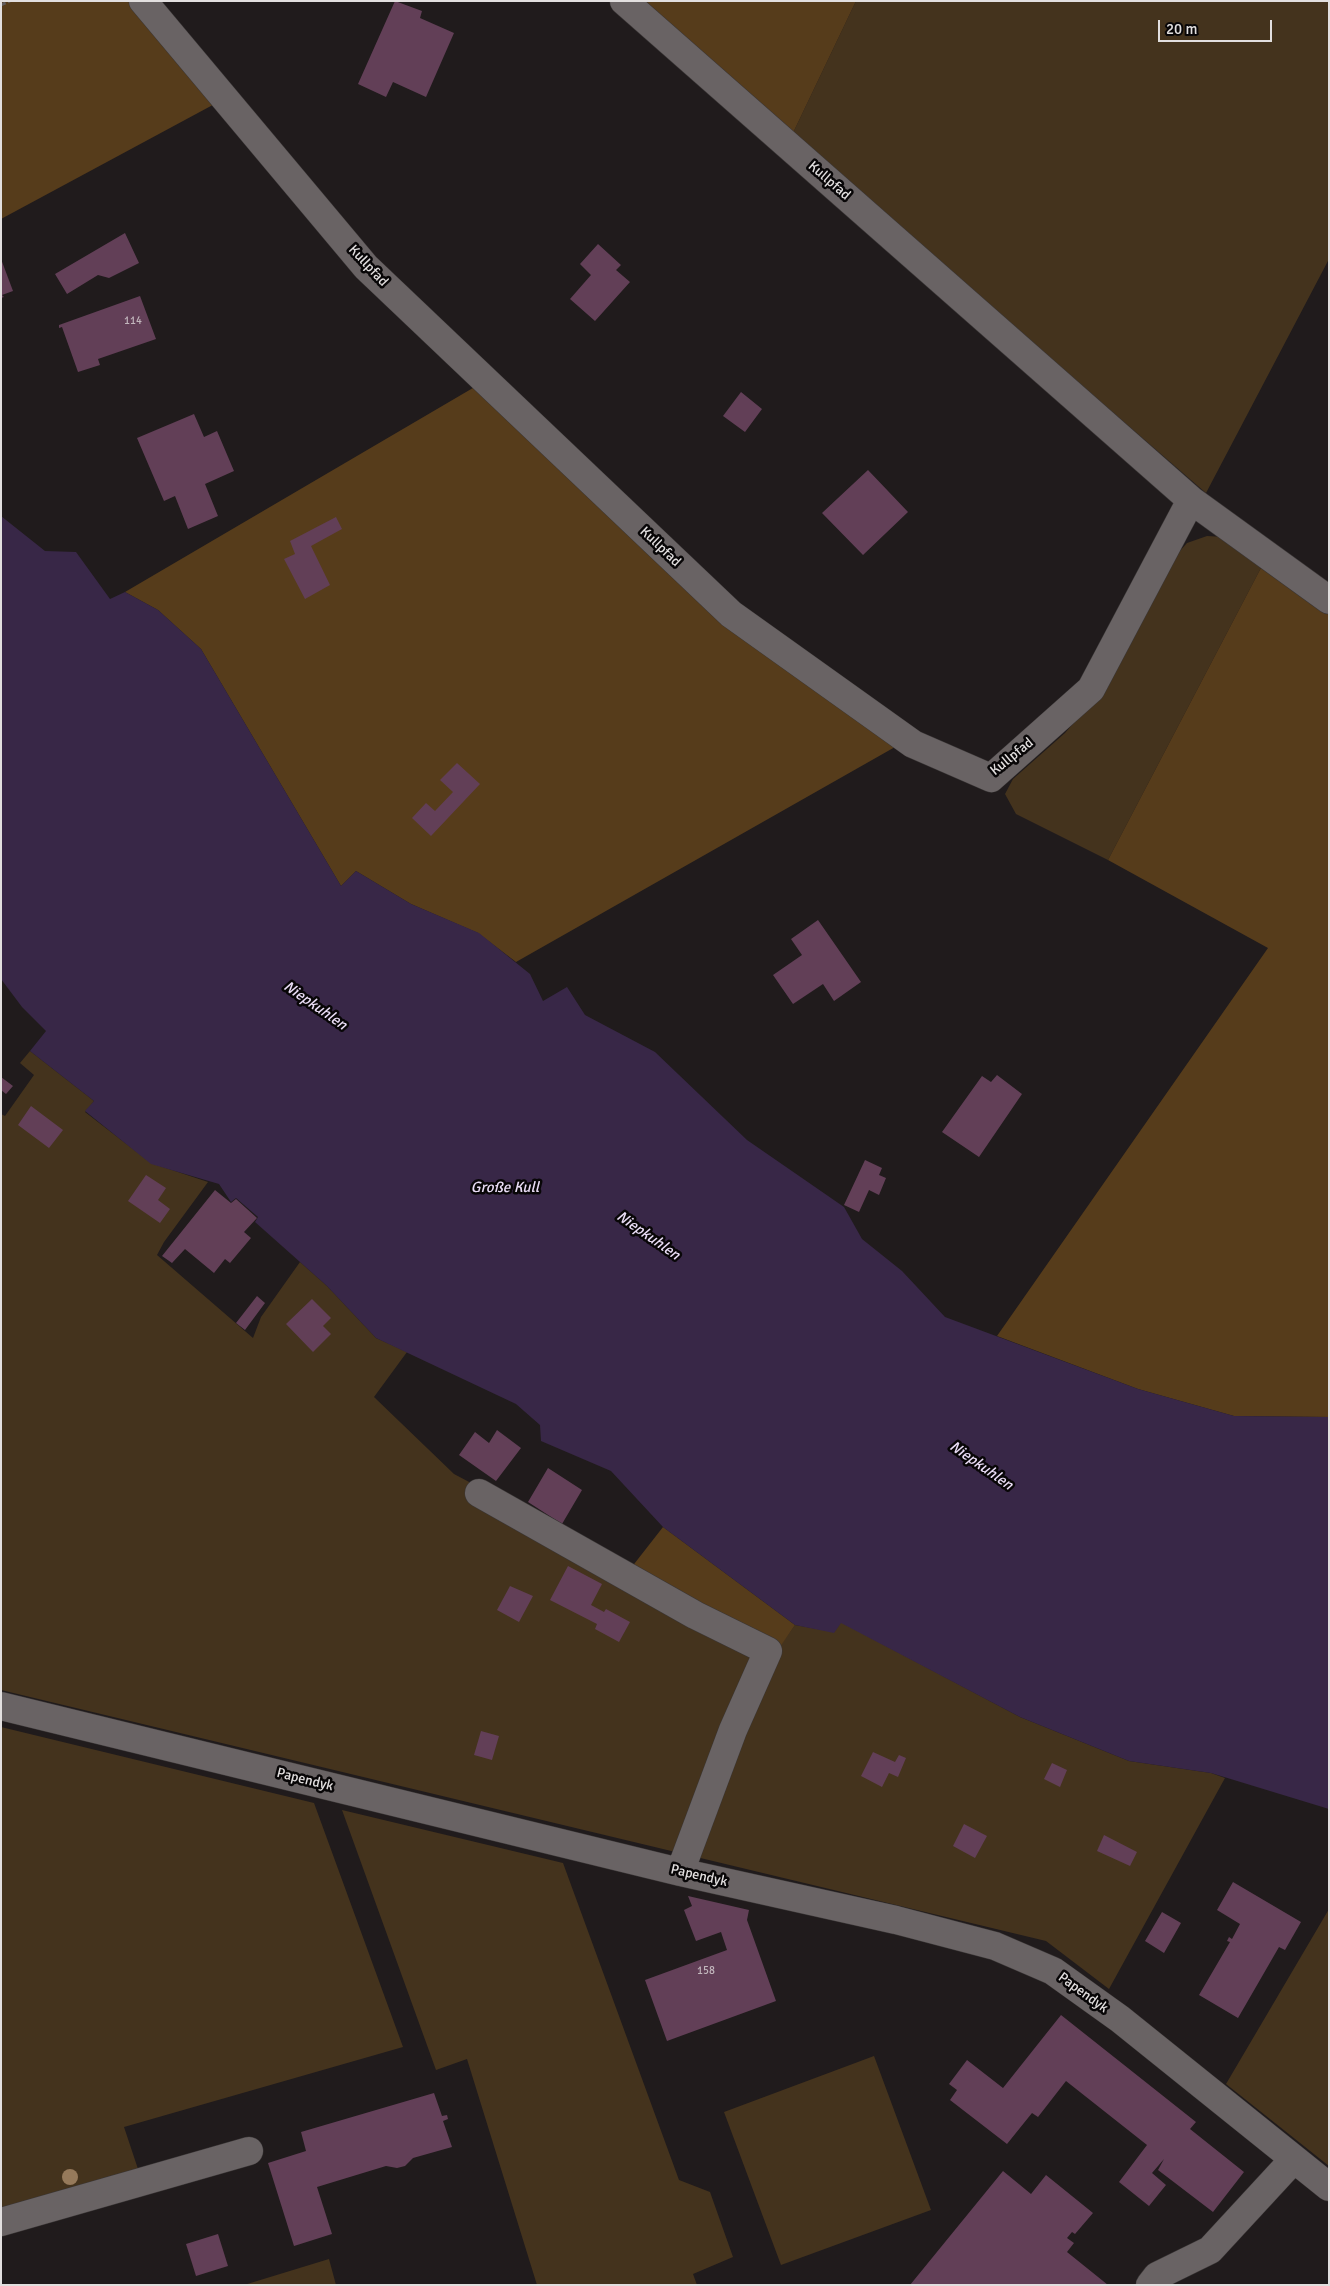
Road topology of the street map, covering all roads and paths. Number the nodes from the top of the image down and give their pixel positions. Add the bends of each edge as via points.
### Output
1 (10, 1) edge
2 (142, 1) edge
3 (624, 1) edge
4 (1, 5) edge
5 (1191, 500) junction
6 (1329, 600) edge
7 (479, 1493) dead end
8 (1, 1706) edge
9 (680, 1872) junction
10 (249, 2151) dead end
11 (1294, 2159) junction
12 (1329, 2187) edge
13 (1, 2222) edge
14 (1150, 2285) edge

1 - 4 path
2 - 5 street, Kullpfad via 366,267 731,614 913,744 991,778 1090,689
3 - 5 street, Kullpfad
5 - 6 street, Kullpfad
7 - 9 street via 695,1615 768,1651 733,1730
8 - 9 street, Papendyk
9 - 11 street, Papendyk via 896,1920 995,1946 1053,1971 1120,2019
10 - 13 street
11 - 12 street, Papendyk
11 - 14 street via 1210,2250 1157,2276

